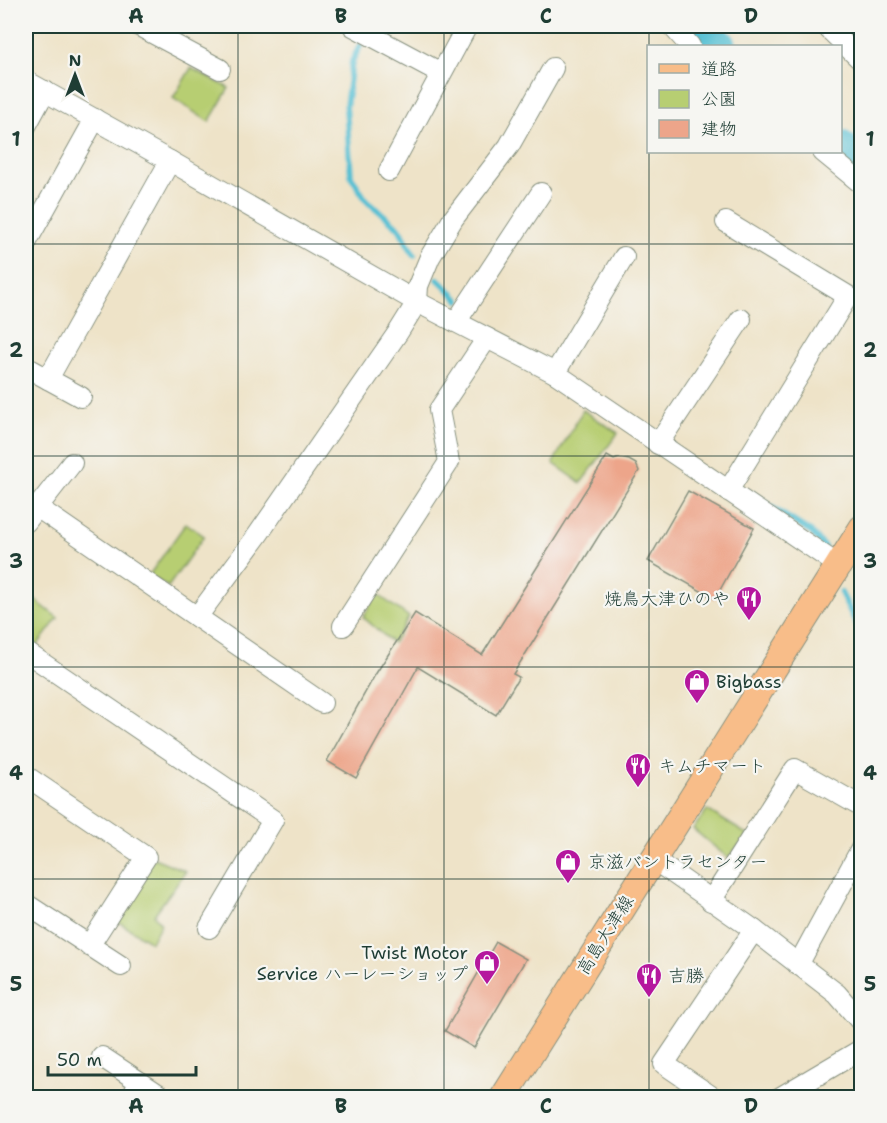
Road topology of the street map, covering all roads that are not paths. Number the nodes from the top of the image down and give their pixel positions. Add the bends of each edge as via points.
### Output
1 (139, 26) edge
2 (353, 26) edge
3 (467, 26) edge
4 (672, 26) edge
5 (831, 26) edge
6 (689, 45) edge
7 (861, 61) edge
8 (553, 68) dead end
9 (220, 69) dead end
10 (441, 74) junction
11 (26, 81) edge
12 (45, 91) junction
13 (95, 119) junction
14 (26, 126) edge
15 (825, 153) edge
16 (170, 161) junction
17 (389, 171) dead end
18 (861, 184) edge
19 (541, 193) dead end
20 (726, 222) dead end
21 (26, 243) edge
22 (624, 257) dead end
23 (417, 302) junction
24 (741, 319) dead end
25 (456, 322) junction
26 (487, 338) junction
27 (26, 367) edge
28 (555, 373) junction
29 (48, 379) junction
30 (81, 397) dead end
31 (658, 444) junction
32 (72, 463) dead end
33 (728, 491) junction
34 (32, 515) edge
35 (861, 528) edge
36 (838, 565) junction
37 (197, 617) junction
38 (344, 626) dead end
39 (26, 652) edge
40 (322, 703) dead end
41 (26, 776) edge
42 (861, 807) edge
43 (861, 847) edge
44 (653, 859) junction
45 (711, 901) junction
46 (26, 904) edge
47 (209, 928) dead end
48 (754, 930) junction
49 (89, 946) junction
50 (798, 965) junction
51 (121, 966) dead end
52 (861, 1023) edge
53 (861, 1049) edge
54 (102, 1057) dead end
55 (135, 1090) edge
56 (164, 1098) edge
57 (503, 1098) edge
58 (714, 1098) edge
59 (779, 1098) edge

1 - 9 street
2 - 10 street
3 - 10 street
4 - 6 street
5 - 7 street via 829,29
8 - 23 street via 509,147 453,219 430,257 418,286
10 - 17 street
11 - 12 street
12 - 13 street
12 - 14 street
13 - 16 street
13 - 21 street
15 - 18 street
16 - 23 street
16 - 29 street
19 - 25 street
20 - 33 street via 848,296
22 - 28 street
23 - 25 street
23 - 37 street
24 - 31 street
25 - 26 street
26 - 28 street
26 - 38 street via 439,410 449,462
27 - 29 street
28 - 31 street
29 - 30 street
31 - 33 street
32 - 34 street
33 - 36 street
34 - 37 street
35 - 36 main road, 高島大津線
36 - 44 main road, 高島大津線
37 - 40 street
39 - 47 street via 273,820
41 - 49 street via 146,857
42 - 45 street via 795,769
43 - 50 street
44 - 45 street
44 - 57 main road, 高島大津線
45 - 48 street
46 - 49 street
48 - 50 street
48 - 58 street via 664,1064
49 - 51 street
50 - 52 street via 837,994
53 - 59 street
54 - 55 street
55 - 56 street

